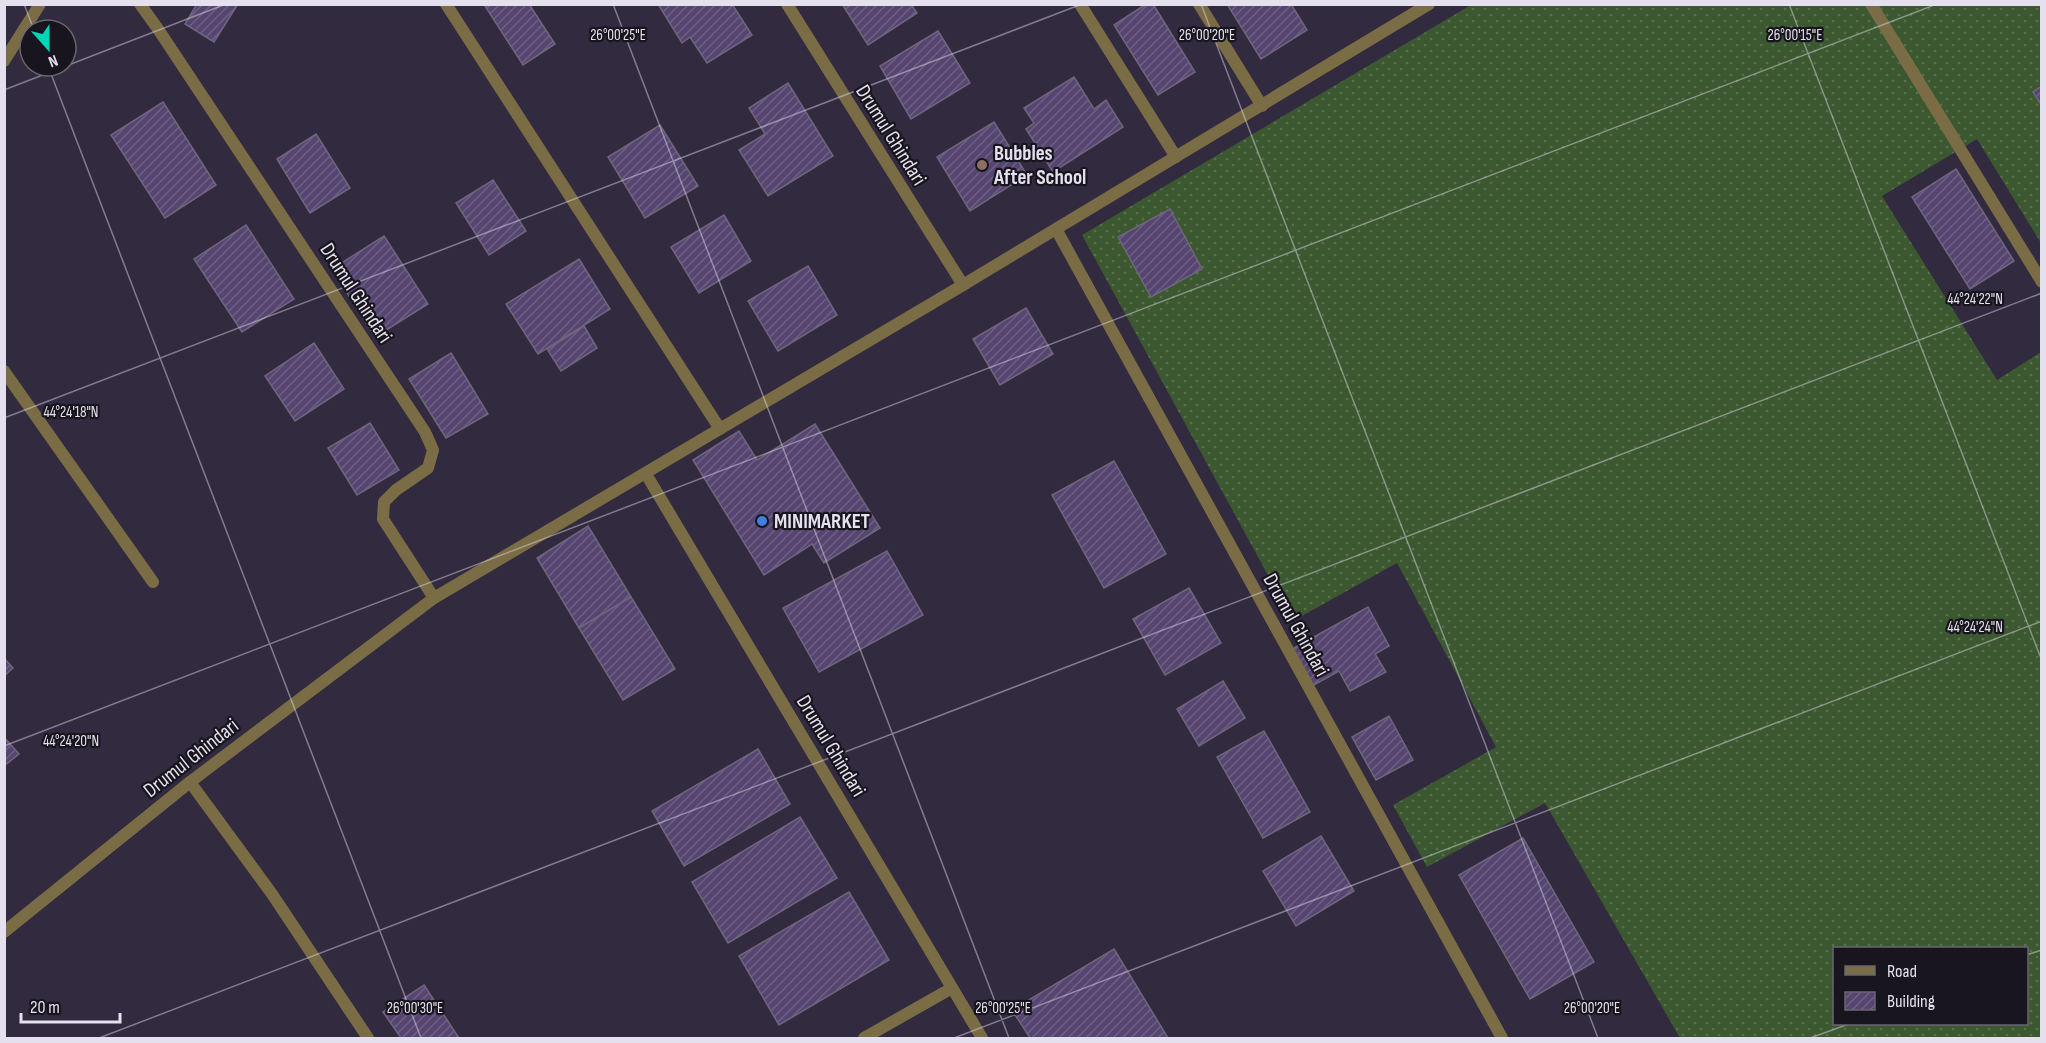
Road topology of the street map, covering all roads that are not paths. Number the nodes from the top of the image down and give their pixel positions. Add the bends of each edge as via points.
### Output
1 (40, 4) edge
2 (140, 4) edge
3 (446, 4) edge
4 (787, 4) edge
5 (1080, 4) edge
6 (1199, 4) edge
7 (1871, 4) edge
8 (1428, 5) edge
9 (4, 61) edge
10 (1262, 106) junction
11 (1176, 157) junction
12 (1056, 230) junction
13 (2042, 282) edge
14 (963, 285) junction
15 (4, 371) edge
16 (720, 429) junction
17 (646, 474) junction
18 (153, 582) dead end
19 (434, 598) junction
20 (190, 782) junction
21 (4, 932) edge
22 (952, 988) junction
23 (368, 1038) edge
24 (864, 1038) edge
25 (982, 1038) edge
26 (1502, 1038) edge

1 - 9 street
2 - 19 street, Drumul Ghindari via 425,432 433,450 428,468 384,502 383,519
3 - 16 street
4 - 14 street, Drumul Ghindari
5 - 11 street
6 - 10 street
7 - 13 street
8 - 10 street, Drumul Ghindari
10 - 11 street, Drumul Ghindari
11 - 12 street, Drumul Ghindari
12 - 14 street, Drumul Ghindari
12 - 26 street, Drumul Ghindari
14 - 16 street, Drumul Ghindari
15 - 18 street
16 - 17 street, Drumul Ghindari
17 - 19 street, Drumul Ghindari
17 - 22 street, Drumul Ghindari
19 - 20 street, Drumul Ghindari
20 - 21 street, Drumul Ghindari
20 - 23 street via 272,894
22 - 24 street
22 - 25 street, Drumul Ghindari

